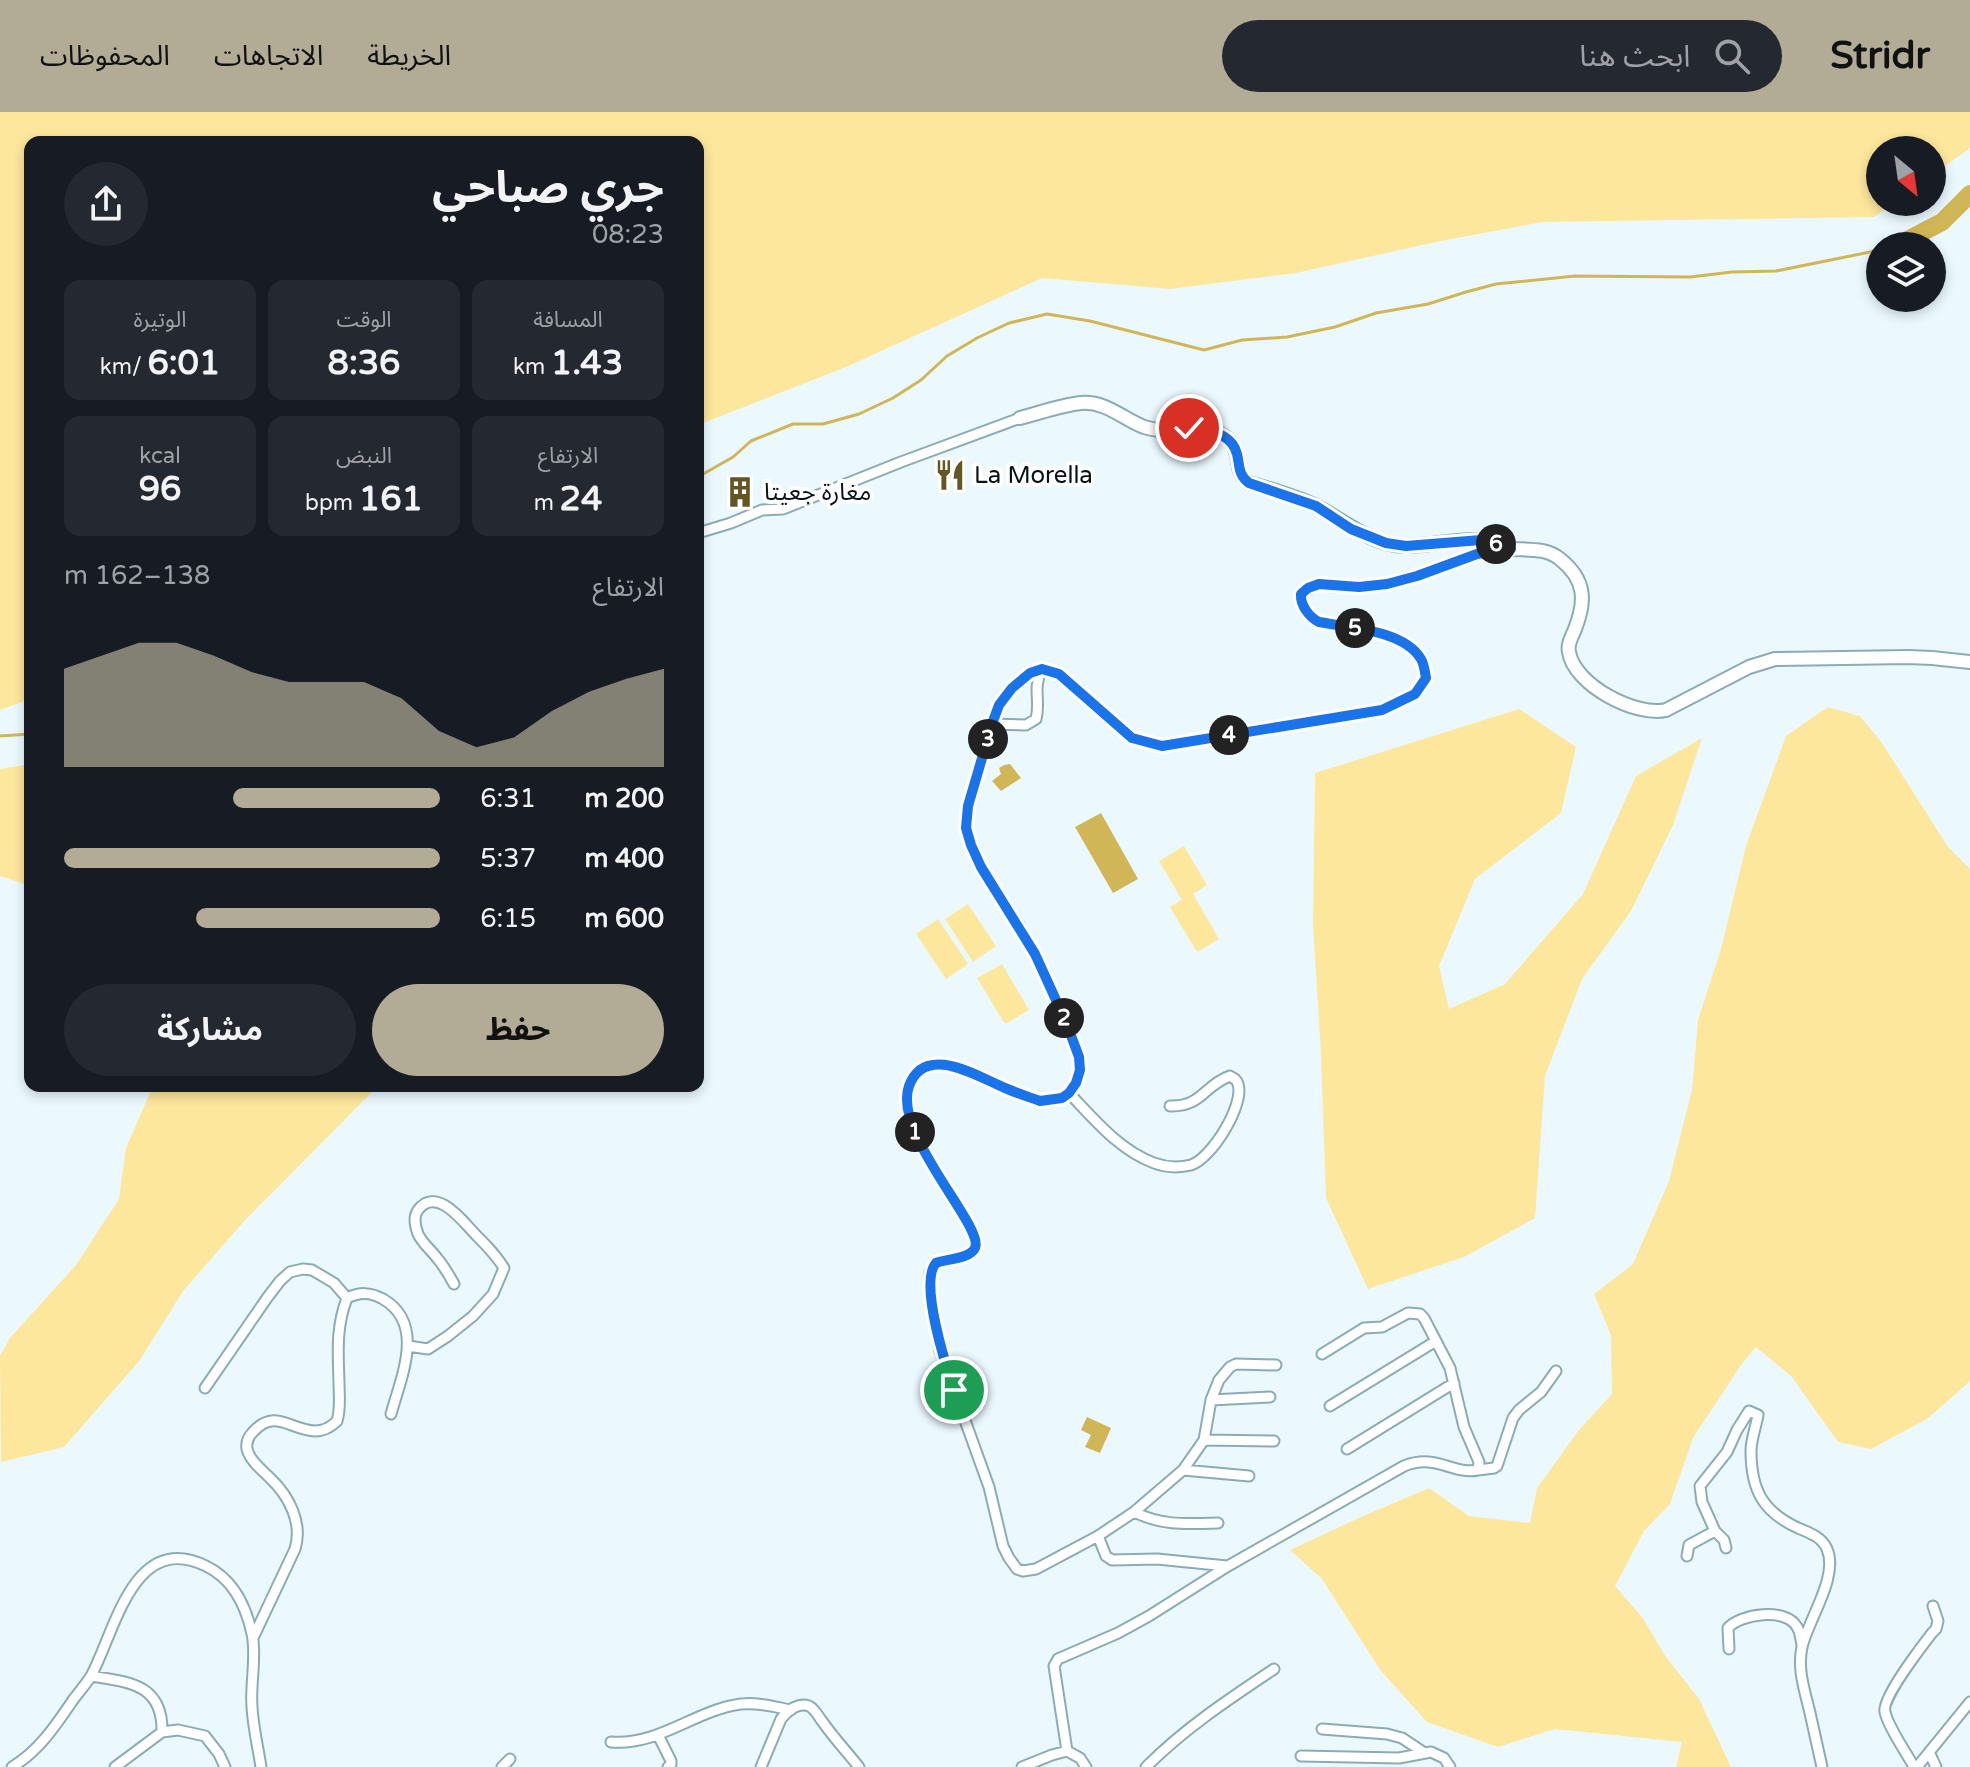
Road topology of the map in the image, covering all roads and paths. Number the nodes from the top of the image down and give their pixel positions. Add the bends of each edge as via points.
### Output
1 (1020, 418) joint
2 (704, 531) edge
3 (1511, 549) junction
4 (1970, 662) edge
5 (1042, 669) junction
6 (992, 724) junction
7 (1069, 1093) junction
8 (1170, 1106) dead end
9 (454, 1284) dead end
10 (347, 1298) junction
11 (1436, 1341) junction
12 (408, 1346) junction
13 (1322, 1354) dead end
14 (1276, 1365) dead end
15 (1556, 1371) dead end
16 (1454, 1383) junction
17 (205, 1388) dead end
18 (1270, 1397) dead end
19 (1211, 1400) junction
20 (1330, 1406) dead end
21 (391, 1414) dead end
22 (1204, 1440) junction
23 (1274, 1441) dead end
24 (1347, 1449) dead end
25 (1183, 1470) junction
26 (1478, 1470) junction
27 (1249, 1476) dead end
28 (1134, 1512) junction
29 (1218, 1523) dead end
30 (1715, 1531) junction
31 (1098, 1536) junction
32 (1726, 1548) dead end
33 (1687, 1556) dead end
34 (1228, 1566) junction
35 (1933, 1606) dead end
36 (253, 1638) junction
37 (1802, 1645) junction
38 (1729, 1649) dead end
39 (1274, 1669) dead end
40 (91, 1676) junction
41 (1970, 1702) edge
42 (791, 1710) junction
43 (1322, 1729) dead end
44 (162, 1732) junction
45 (658, 1735) junction
46 (611, 1742) dead end
47 (1067, 1751) junction
48 (1423, 1752) junction
49 (1929, 1752) junction
50 (1301, 1756) dead end
51 (510, 1759) dead end
52 (12, 1767) edge
53 (115, 1767) edge
54 (225, 1767) edge
55 (261, 1767) edge
56 (502, 1767) edge
57 (668, 1767) edge
58 (761, 1767) edge
59 (859, 1767) edge
60 (1022, 1767) edge
61 (1086, 1767) edge
62 (1146, 1767) edge
63 (1450, 1767) edge
64 (1822, 1767) edge
65 (1916, 1767) edge
66 (1936, 1767) edge

1 - 2 street via 783,509 762,510
1 - 3 street via 1093,404 1145,427 1209,429 1233,444 1240,476 1249,483 1316,506 1386,543 1481,540
3 - 4 street via 1546,552 1573,573 1583,606 1569,642 1572,663 1606,693 1641,710 1666,710 1775,659 1908,657
3 - 5 street via 1477,554 1387,584 1319,584 1301,594 1319,622 1384,633 1410,646 1423,661 1426,678 1415,694 1382,710 1162,746 1132,738 1059,674
5 - 6 street via 1012,688
5 - 6 street via 1036,719 1026,725
6 - 7 street via 966,828 981,867 1035,954 1066,1022 1080,1070
7 - 8 street via 1129,1149 1154,1163 1176,1167 1199,1161 1215,1145 1235,1109 1239,1087 1230,1076 1195,1102
7 - 31 street via 1040,1101 937,1064 914,1075 906,1097 919,1142 976,1243 968,1254 931,1268 932,1303 940,1351 981,1463 1003,1546 1017,1569 1028,1571
9 - 12 street via 415,1224 419,1208 429,1202 457,1213 504,1268 493,1294 465,1323 428,1349
10 - 12 street via 364,1293 390,1305 404,1325
10 - 17 street via 312,1270 290,1272
10 - 36 street via 338,1335 337,1421 318,1431 270,1421 248,1439 251,1458 289,1503 298,1525 295,1549
11 - 13 street via 1424,1318 1414,1312 1382,1327 1364,1328
11 - 16 street
11 - 20 street
12 - 21 street
14 - 19 street via 1230,1367
15 - 26 street via 1513,1418 1497,1466
16 - 24 street
16 - 26 street
18 - 19 street
19 - 22 street
22 - 23 street
22 - 25 street
25 - 27 street
25 - 28 street
26 - 34 street via 1417,1461
28 - 29 street via 1168,1523
28 - 31 street
30 - 32 street
30 - 33 street via 1689,1545
30 - 37 street via 1700,1486 1727,1452 1749,1411 1758,1415 1751,1449 1761,1499 1779,1520 1819,1537 1827,1548 1831,1566
31 - 34 street via 1112,1560
34 - 47 street via 1118,1633 1058,1659 1054,1666
35 - 65 street via 1936,1629 1884,1704
36 - 40 street via 246,1612 225,1578 196,1561 169,1560 146,1572 120,1606
36 - 55 street via 252,1708
37 - 38 street via 1797,1625 1770,1613 1733,1622 1728,1628
37 - 64 street via 1801,1676
39 - 62 street via 1196,1722
40 - 44 street via 149,1692 160,1711
40 - 52 street via 40,1746
41 - 49 street
42 - 45 street via 742,1704
42 - 58 street via 775,1730
42 - 59 street via 799,1705 815,1711
43 - 48 street via 1387,1734
44 - 53 street
44 - 54 street via 205,1736
45 - 46 street
45 - 57 street via 671,1761
47 - 60 street
47 - 61 street
48 - 50 street via 1399,1758
48 - 63 street via 1437,1754
49 - 65 street
49 - 66 street
51 - 56 street

